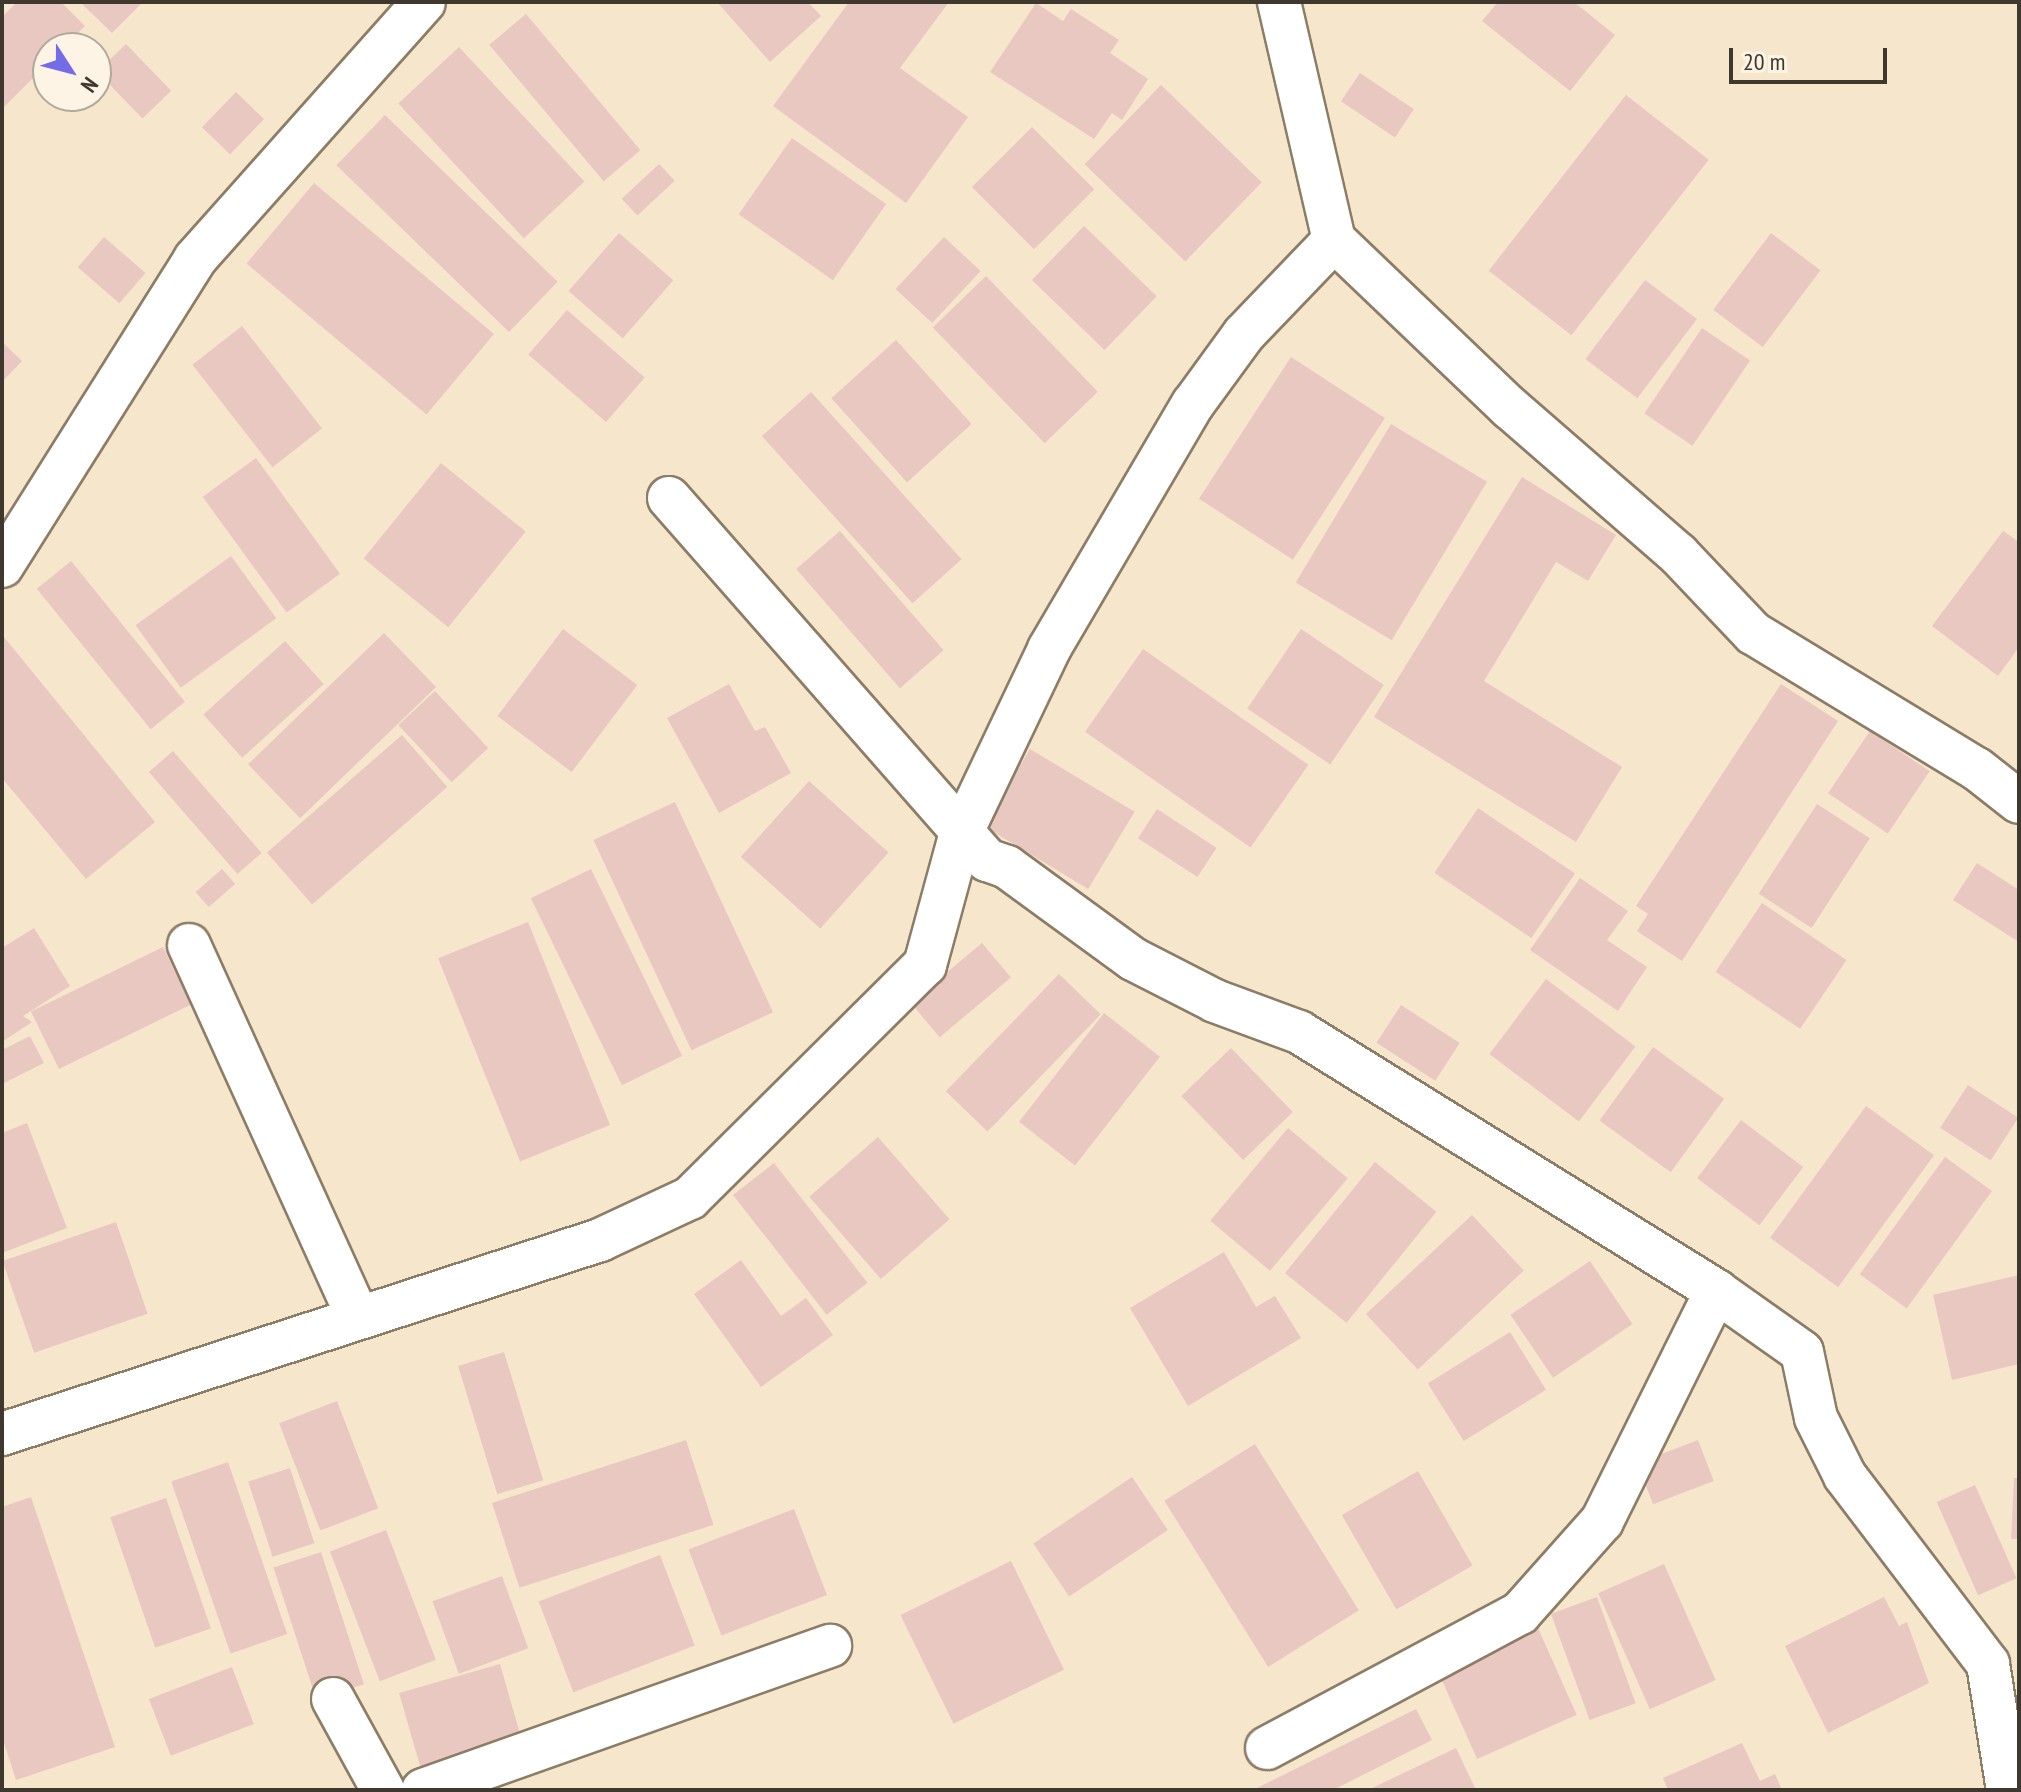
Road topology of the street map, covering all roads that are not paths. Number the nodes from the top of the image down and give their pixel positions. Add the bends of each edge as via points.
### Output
1 (424, 2) edge
2 (1279, 2) edge
3 (1334, 240) junction
4 (669, 498) dead end
5 (2, 566) edge
6 (2019, 802) edge
7 (960, 836) junction
8 (189, 945) dead end
9 (1716, 1291) junction
10 (357, 1316) junction
11 (2, 1434) edge
12 (830, 1646) dead end
13 (2004, 1663) edge
14 (333, 1699) dead end
15 (1267, 1748) dead end
16 (383, 1790) edge
17 (423, 1790) edge
18 (2008, 1790) edge

1 - 5 street via 195,259
2 - 3 street
3 - 6 street via 1510,408 1678,554 1753,633 1977,769
3 - 7 street via 1244,334 1193,404 1049,649
4 - 7 street
7 - 9 street via 1133,959 1215,1001 1299,1032
7 - 10 street via 925,965 690,1198 600,1240
8 - 10 street
9 - 13 street via 1802,1352 1816,1418 1845,1476
9 - 15 street via 1602,1521 1520,1613
10 - 11 street
12 - 17 street
13 - 18 street
14 - 16 street

